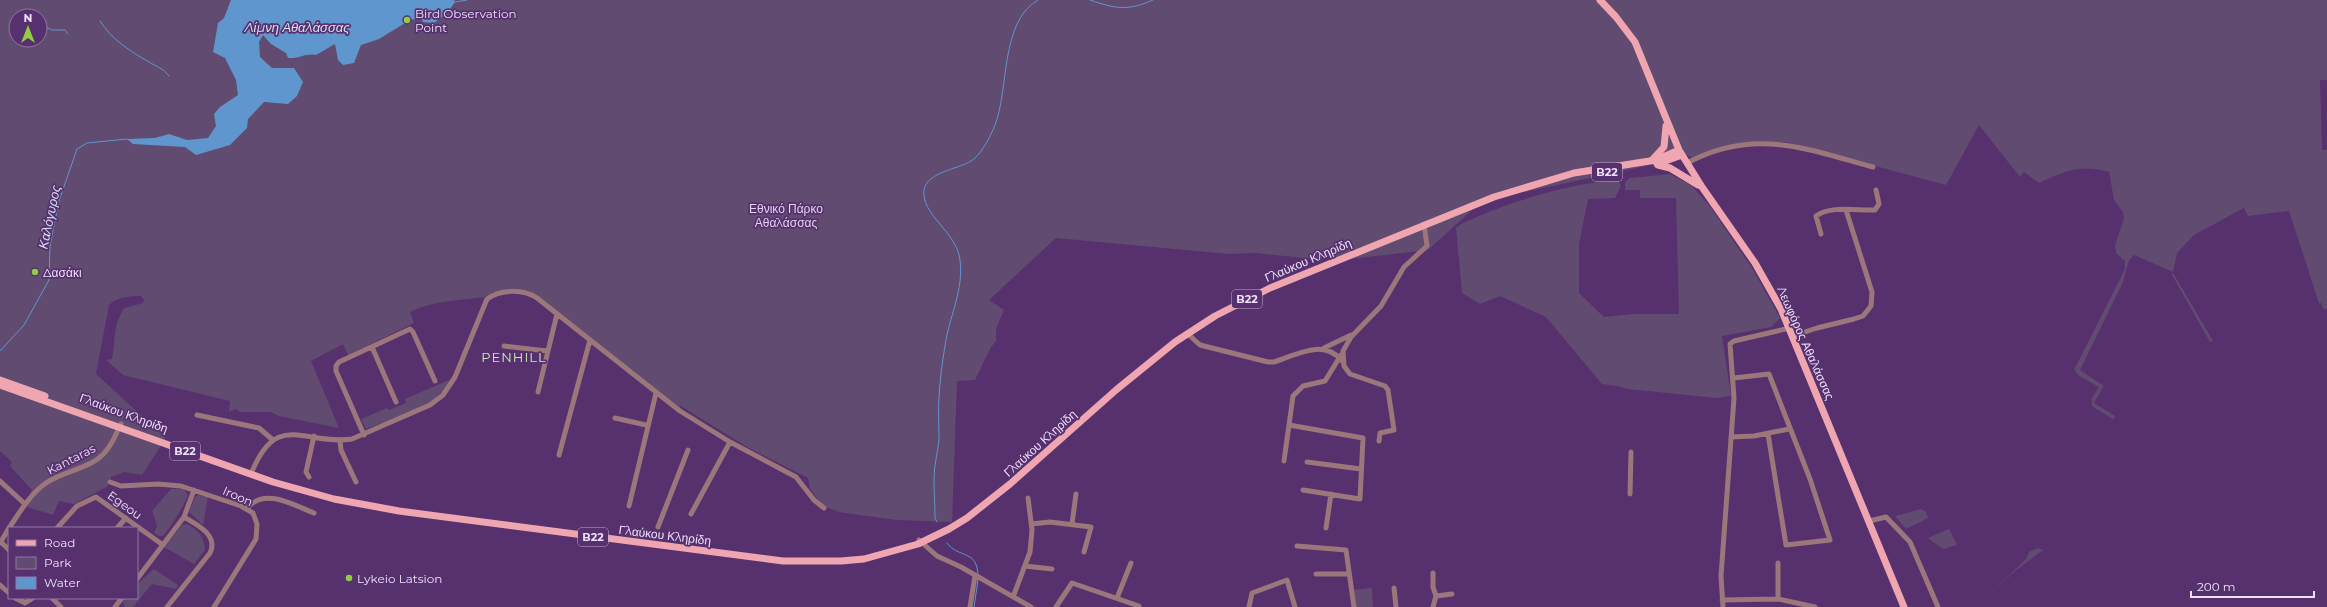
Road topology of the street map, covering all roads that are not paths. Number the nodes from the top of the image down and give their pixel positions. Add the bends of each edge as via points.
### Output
1 (1600, 0) edge
2 (1665, 118) junction
3 (1680, 153) junction
4 (1652, 164) junction
5 (1686, 164) junction
6 (1873, 167) dead end
7 (1702, 187) junction
8 (1876, 190) dead end
9 (1846, 210) junction
10 (1424, 224) junction
11 (1820, 234) dead end
12 (557, 314) junction
13 (1790, 328) junction
14 (1354, 333) junction
15 (1188, 334) junction
16 (1793, 336) junction
17 (590, 340) junction
18 (504, 346) dead end
19 (372, 347) junction
20 (1323, 349) junction
21 (547, 351) junction
22 (1341, 360) junction
23 (1734, 378) junction
24 (0, 380) edge
25 (435, 381) dead end
26 (0, 385) edge
27 (538, 392) dead end
28 (656, 393) junction
29 (396, 402) dead end
30 (197, 415) dead end
31 (615, 418) dead end
32 (646, 425) junction
33 (1288, 425) junction
34 (120, 426) junction
35 (1789, 429) junction
36 (364, 434) junction
37 (1768, 434) junction
38 (314, 436) junction
39 (1731, 437) junction
40 (273, 440) junction
41 (340, 441) junction
42 (730, 442) junction
43 (1379, 442) dead end
44 (688, 450) dead end
45 (1631, 452) dead end
46 (559, 455) dead end
47 (1284, 461) dead end
48 (1307, 462) dead end
49 (1361, 469) junction
50 (252, 472) junction
51 (309, 477) dead end
52 (0, 480) edge
53 (110, 482) dead end
54 (356, 482) dead end
55 (194, 490) junction
56 (1303, 490) dead end
57 (1076, 494) dead end
58 (1331, 494) junction
59 (1630, 494) dead end
60 (1028, 498) dead end
61 (26, 504) junction
62 (629, 506) dead end
63 (247, 508) junction
64 (824, 508) dead end
65 (314, 513) dead end
66 (691, 514) dead end
67 (184, 517) junction
68 (126, 518) junction
69 (1869, 521) junction
70 (1031, 524) junction
71 (1072, 524) junction
72 (10, 527) edge
73 (58, 527) edge
74 (118, 527) edge
75 (658, 527) dead end
76 (1326, 528) dead end
77 (8, 530) edge
78 (920, 541) junction
79 (0, 543) edge
80 (163, 545) junction
81 (1297, 546) dead end
82 (8, 549) edge
83 (1084, 552) dead end
84 (1131, 563) dead end
85 (1778, 563) dead end
86 (1025, 566) junction
87 (1052, 569) dead end
88 (1432, 573) dead end
89 (1316, 574) dead end
90 (1349, 574) junction
91 (975, 576) junction
92 (138, 578) edge
93 (0, 585) edge
94 (1394, 588) dead end
95 (8, 592) edge
96 (1452, 594) dead end
97 (1436, 596) junction
98 (1013, 597) junction
99 (1117, 598) junction
100 (16, 599) edge
101 (32, 599) edge
102 (53, 599) edge
103 (1778, 599) junction
104 (1722, 600) junction
105 (1139, 606) dead end
106 (61, 607) edge
107 (167, 607) edge
108 (214, 607) edge
109 (970, 607) edge
110 (1031, 607) edge
111 (1056, 607) edge
112 (1249, 607) edge
113 (1295, 607) edge
114 (1354, 607) edge
115 (1396, 607) edge
116 (1433, 607) edge
117 (1723, 607) edge
118 (1815, 607) edge
119 (1904, 607) edge
120 (1938, 607) edge

1 - 2 main road, Λεωφόρος Αθαλάσσας via 1635,42
2 - 3 main road, Λεωφόρος Αθαλάσσας
2 - 4 main road via 1667,135 1664,147
3 - 4 main road, Γλαύκου Κληρίδη / B22
3 - 5 main road, Λεωφόρος Αθαλάσσας
4 - 7 main road via 1670,168
4 - 10 main road, Γλαύκου Κληρίδη / B22 via 1560,177 1494,197
5 - 6 street via 1721,149 1771,143 1814,149 1826,156
5 - 7 main road, Λεωφόρος Αθαλάσσας
7 - 13 main road, Λεωφόρος Αθαλάσσας via 1755,263
8 - 9 street via 1879,204 1875,210
9 - 11 street via 1816,216
9 - 16 street via 1872,292 1871,306 1863,316
10 - 14 street via 1427,246 1404,266 1381,306
10 - 15 main road, Γλαύκου Κληρίδη / B22 via 1270,288
12 - 17 street
12 - 21 street
12 - 36 street via 530,293 493,295 484,304 455,377 443,395 430,405
13 - 16 main road, Λεωφόρος Αθαλάσσας
13 - 23 street via 1730,344
14 - 20 street
14 - 22 street via 1343,351
15 - 20 street via 1200,345 1268,362 1301,352
15 - 78 main road, Γλαύκου Κληρίδη / B22 via 1145,365 1010,484 982,505
16 - 69 main road, Λεωφόρος Αθαλάσσας
17 - 28 street
17 - 46 street
18 - 21 street
19 - 25 street via 410,329
19 - 29 street
19 - 36 street via 336,366
20 - 22 street
21 - 27 street
22 - 33 street via 1325,381 1303,386 1296,391 1292,396
22 - 43 street via 1350,374 1385,386 1388,390 1394,430 1380,433
23 - 35 street via 1769,374
23 - 39 street
24 - 34 main road, Γλαύκου Κληρίδη / B22
26 - 34 main road, Γλαύκου Κληρίδη / B22
28 - 32 street
28 - 42 street
30 - 40 street via 259,428
31 - 32 street
32 - 62 street
33 - 47 street
33 - 49 street via 1363,438
34 - 50 main road, Γλαύκου Κληρίδη / B22
34 - 61 street, Kantaras via 108,449 100,458 48,482
35 - 37 street
35 - 37 street via 1810,479 1830,540 1786,545
36 - 41 street
37 - 39 street
38 - 40 street via 292,434
38 - 41 street
38 - 51 street via 306,472
39 - 104 street via 1721,576
40 - 50 street via 262,452
41 - 54 street via 341,450
42 - 64 street via 796,477 814,500
42 - 66 street
44 - 75 street
45 - 59 street
48 - 49 street
49 - 58 street via 1360,499
50 - 78 main road, Γλαύκου Κληρίδη / B22 via 354,503 399,511 776,560 832,561 882,552
52 - 61 street
53 - 55 street, Iroon via 121,486 175,485
55 - 63 street, Iroon
55 - 67 street
56 - 58 street
57 - 71 street
58 - 76 street
60 - 70 street
61 - 72 street, Kantaras
63 - 65 street via 255,500 268,497
63 - 108 street, Iroon via 257,521 257,536
67 - 80 street
67 - 107 street via 207,534 212,541 212,549
68 - 73 street, Egeou via 94,497 77,506
68 - 74 street
68 - 80 street, Egeou
69 - 119 main road, Λεωφόρος Αθαλάσσας
69 - 120 street via 1886,517 1910,542
70 - 71 street
70 - 86 street via 1030,552
71 - 83 street via 1091,527
77 - 79 street, Kantaras
78 - 91 street via 936,556
79 - 82 street
80 - 92 street
81 - 90 street via 1346,550
84 - 99 street
85 - 103 street
86 - 87 street
86 - 98 street
88 - 97 street via 1432,587
89 - 90 street
90 - 114 street
91 - 98 street
91 - 109 street
93 - 95 street
94 - 115 street
96 - 97 street
97 - 116 street
98 - 110 street
99 - 105 street
99 - 111 street via 1072,583
100 - 101 street via 26,603
102 - 106 street
103 - 104 street
103 - 118 street
104 - 117 street
112 - 113 street via 1252,593 1287,580

